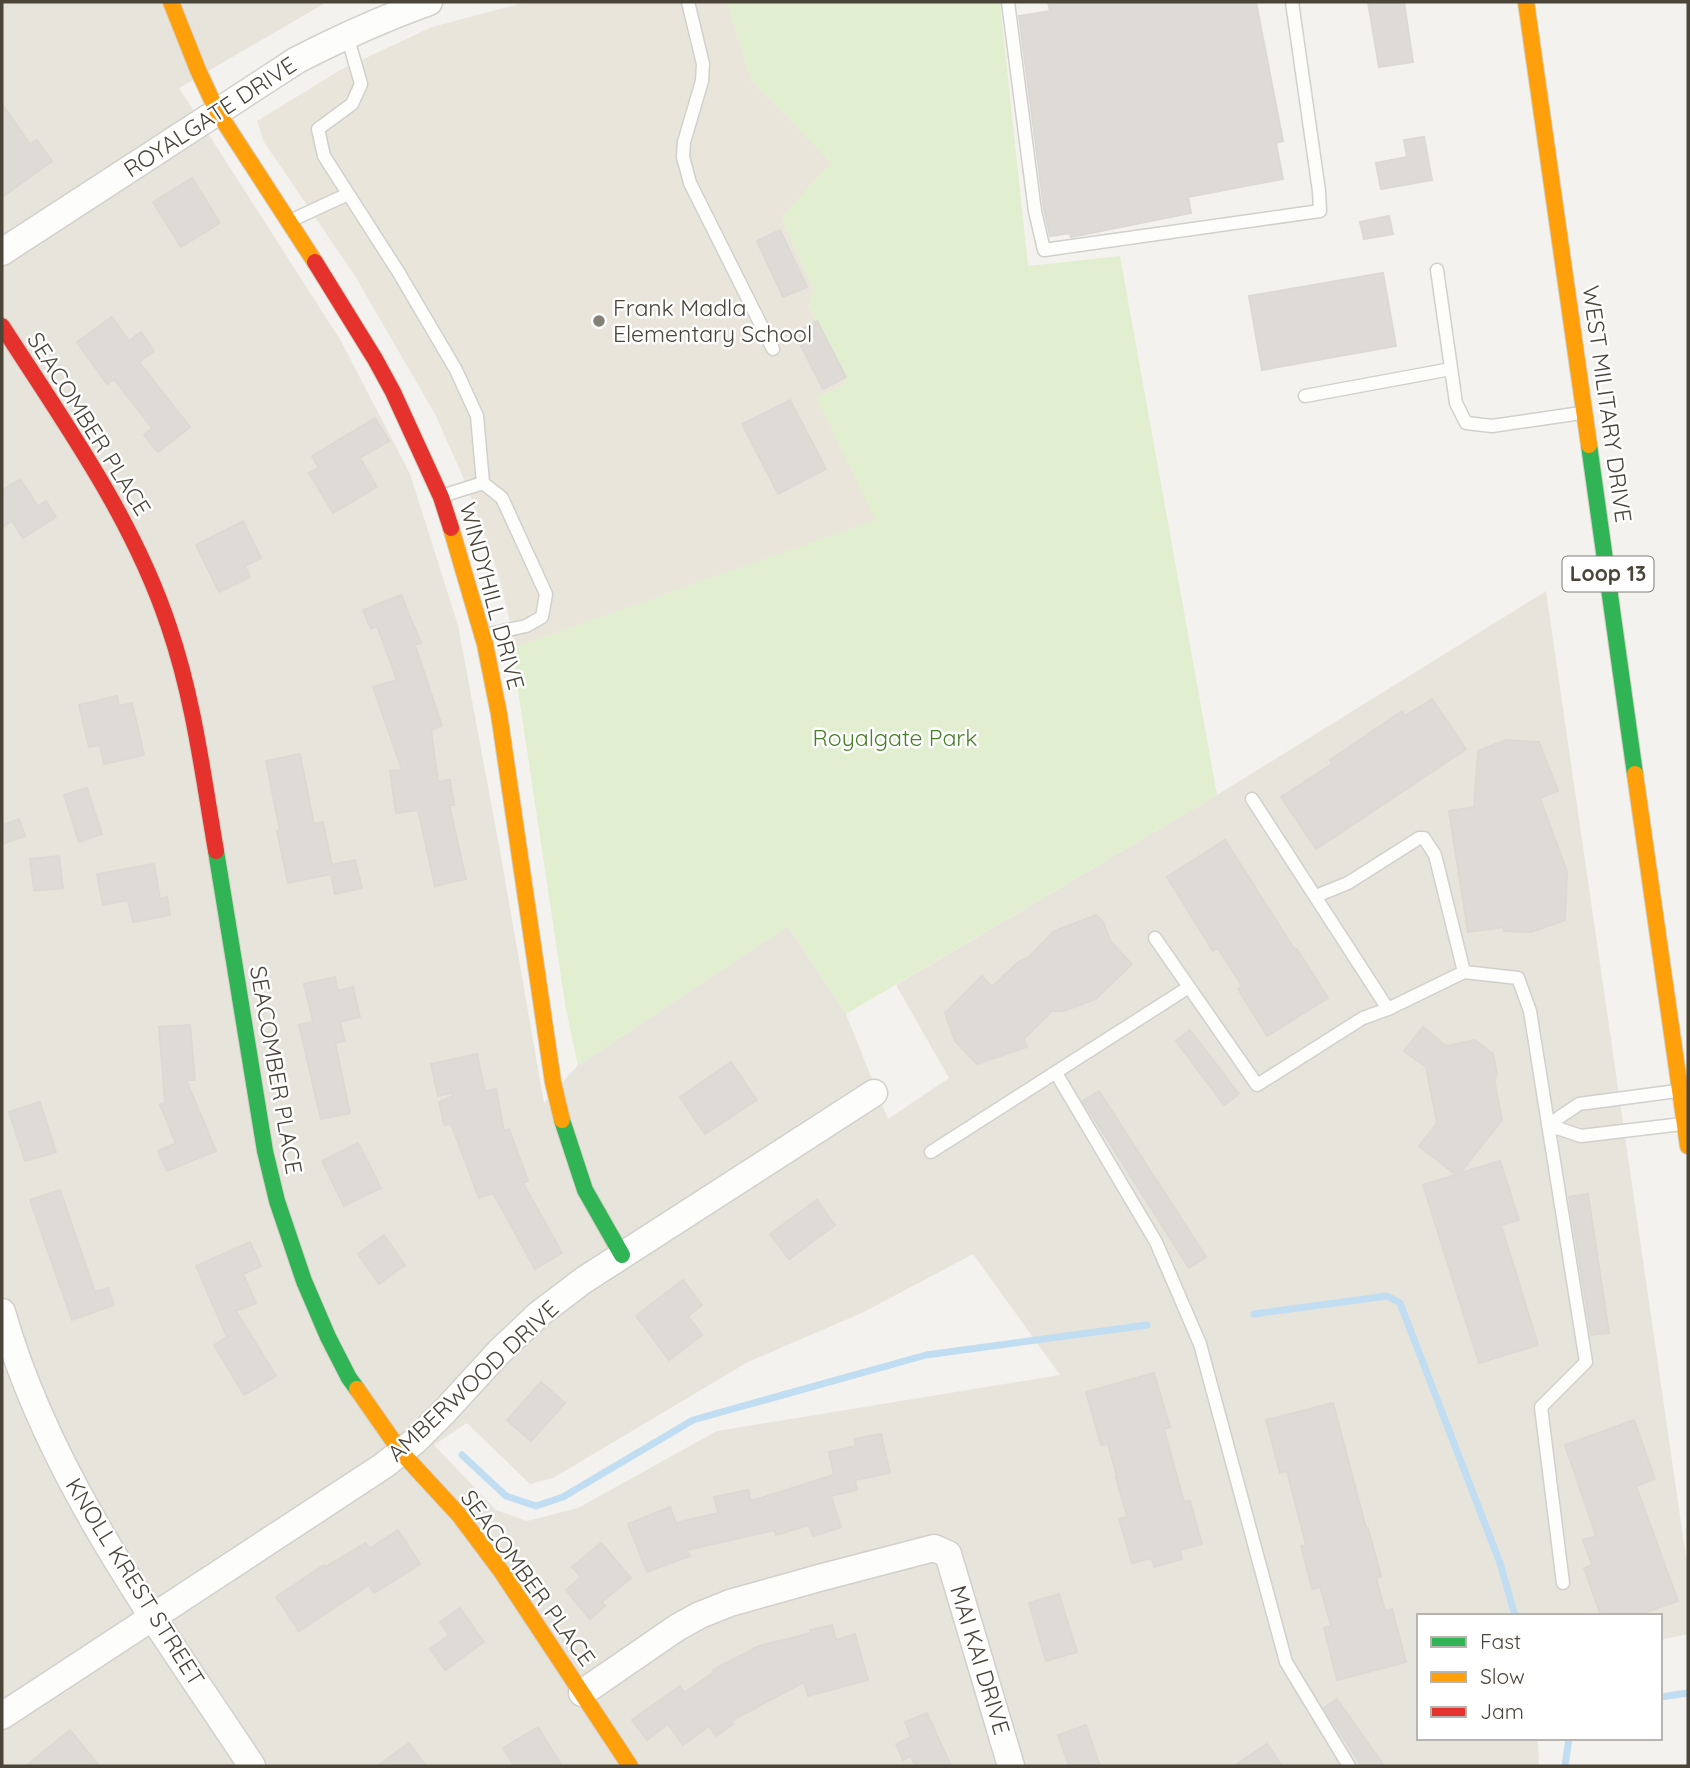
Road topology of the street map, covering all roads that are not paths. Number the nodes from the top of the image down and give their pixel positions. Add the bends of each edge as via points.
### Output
1 (170, 2) edge
2 (429, 2) edge
3 (688, 2) edge
4 (1008, 2) edge
5 (1292, 2) edge
6 (1526, 2) edge
7 (347, 35) junction
8 (217, 111) junction
9 (348, 194) junction
10 (289, 221) junction
11 (2, 252) edge
12 (1437, 270) dead end
13 (2, 326) edge
14 (773, 349) dead end
15 (1451, 369) junction
16 (1306, 397) dead end
17 (1585, 412) junction
18 (483, 483) junction
19 (442, 497) junction
20 (482, 636) junction
21 (1252, 799) dead end
22 (1316, 896) junction
23 (1155, 938) dead end
24 (1464, 972) junction
25 (1189, 987) junction
26 (1388, 1009) junction
27 (1056, 1073) junction
28 (1681, 1090) junction
29 (874, 1093) dead end
30 (1685, 1123) junction
31 (1548, 1125) junction
32 (1688, 1146) edge
33 (931, 1152) dead end
34 (622, 1255) junction
35 (2, 1312) edge
36 (9, 1358) edge
37 (401, 1452) junction
38 (1563, 1583) dead end
39 (153, 1616) junction
40 (583, 1693) junction
41 (2, 1716) edge
42 (252, 1766) edge
43 (630, 1766) edge
44 (1012, 1766) edge
45 (1349, 1766) edge

1 - 8 street, WINDYHILL DRIVE
2 - 7 street, ROYALGATE DRIVE
3 - 14 lane via 703,64 683,157 690,183
4 - 5 lane via 1044,250 1320,211
6 - 17 street, WEST MILITARY DRIVE / Loop 13
7 - 8 street, ROYALGATE DRIVE via 297,60
7 - 9 lane via 361,84 352,104 318,129 324,156
8 - 10 street, WINDYHILL DRIVE
8 - 11 street, ROYALGATE DRIVE
9 - 10 lane
9 - 18 lane via 456,370 472,404
10 - 19 street, WINDYHILL DRIVE via 375,359
12 - 15 lane
13 - 37 street, SEACOMBER PLACE via 110,495 169,625 191,705 277,1201 328,1337 349,1378
15 - 16 lane
15 - 17 lane via 1456,403 1466,423 1492,426
17 - 28 street, WEST MILITARY DRIVE / Loop 13
18 - 19 lane
18 - 20 lane via 502,498 546,594 542,617 526,626
19 - 20 street, WINDYHILL DRIVE
20 - 34 street, WINDYHILL DRIVE via 499,714 553,1082 585,1189
21 - 22 lane
22 - 24 lane via 1348,883 1423,838 1435,855
22 - 26 lane
23 - 25 lane
24 - 26 lane
24 - 31 lane via 1518,978 1530,1011
25 - 26 lane via 1257,1085 1363,1018
25 - 27 lane
27 - 33 lane
27 - 45 lane via 1156,1242 1194,1331 1286,1662
28 - 30 street, WEST MILITARY DRIVE / Loop 13
28 - 31 lane via 1579,1104
29 - 34 street, AMBERWOOD DRIVE
30 - 31 lane via 1581,1136
30 - 32 street, WEST MILITARY DRIVE / Loop 13
31 - 38 lane via 1586,1362 1542,1407
34 - 37 street, AMBERWOOD DRIVE via 539,1314
35 - 36 street, KNOLL KREST STREET
36 - 39 street, KNOLL KREST STREET via 100,1533
37 - 39 street, AMBERWOOD DRIVE
37 - 40 street, SEACOMBER PLACE via 459,1515
39 - 41 street, AMBERWOOD DRIVE
39 - 42 street, KNOLL KREST STREET
40 - 43 street, SEACOMBER PLACE
40 - 44 street, MAI KAI DRIVE via 699,1615 934,1548 948,1554

